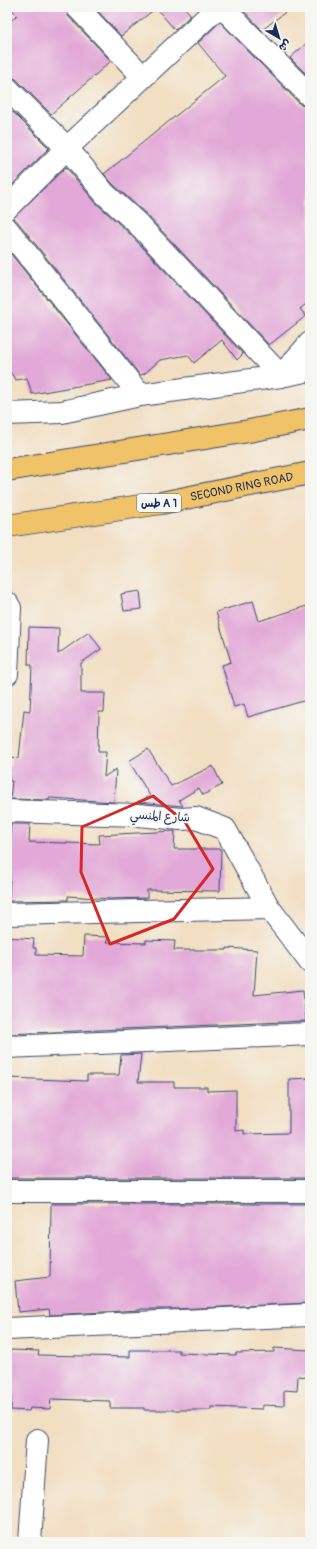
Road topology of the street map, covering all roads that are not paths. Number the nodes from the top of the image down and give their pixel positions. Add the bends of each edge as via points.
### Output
1 (77, 7) edge
2 (218, 7) edge
3 (222, 7) edge
4 (143, 77) junction
5 (7, 88) edge
6 (310, 96) edge
7 (67, 148) junction
8 (7, 208) edge
9 (7, 229) edge
10 (310, 343) edge
11 (310, 370) edge
12 (281, 376) junction
13 (140, 395) junction
14 (7, 414) edge
15 (310, 420) edge
16 (7, 470) edge
17 (310, 473) edge
18 (7, 526) edge
19 (7, 603) edge
20 (7, 674) edge
21 (7, 811) edge
22 (269, 908) junction
23 (7, 914) edge
24 (310, 962) edge
25 (310, 1034) edge
26 (7, 1047) edge
27 (310, 1190) edge
28 (7, 1191) edge
29 (310, 1315) edge
30 (7, 1328) edge
31 (37, 1440) dead end
32 (30, 1542) edge

1 - 4 street
2 - 4 street
3 - 6 street
4 - 7 street
5 - 7 street
7 - 8 street
7 - 12 street via 105,194 137,223
9 - 13 street
10 - 12 street
11 - 12 street
12 - 13 street
13 - 14 street via 62,412
15 - 16 highway
17 - 18 highway, SECOND RING ROAD / طس A 1 via 161,503
19 - 20 street via 10,608
21 - 22 street, شارع المنسي via 196,818 207,822 225,829
22 - 23 street
22 - 24 street, شارع المنسي
25 - 26 street
27 - 28 street
29 - 30 street
31 - 32 street

